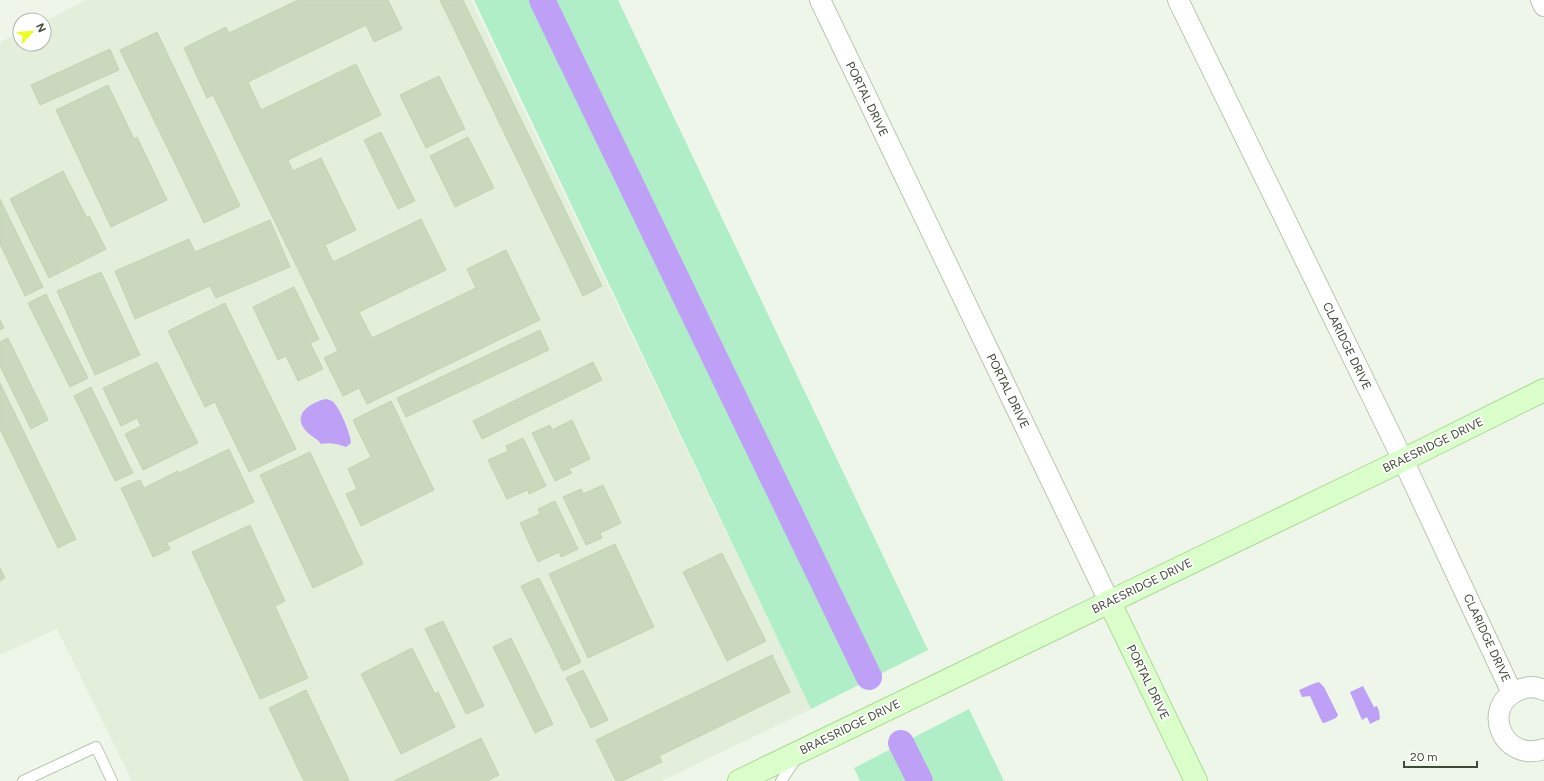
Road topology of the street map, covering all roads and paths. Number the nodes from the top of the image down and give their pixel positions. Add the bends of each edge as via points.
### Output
1 (820, 0) edge
2 (1178, 0) edge
3 (1541, 0) edge
4 (1544, 6) edge
5 (1544, 390) edge
6 (1403, 460) junction
7 (1109, 601) junction
8 (1544, 690) edge
9 (1512, 693) junction
10 (1544, 748) edge
11 (802, 750) junction
12 (23, 781) edge
13 (112, 781) edge
14 (739, 781) edge
15 (781, 781) edge
16 (1196, 781) edge

1 - 7 street, PORTAL DRIVE
2 - 6 street, CLARIDGE DRIVE
3 - 4 street
5 - 6 street, BRAESRIDGE DRIVE
6 - 7 street, BRAESRIDGE DRIVE
6 - 9 street, CLARIDGE DRIVE
7 - 11 street, BRAESRIDGE DRIVE
7 - 16 street, PORTAL DRIVE
8 - 9 street, CLARIDGE DRIVE via 1532,687
9 - 10 street, CLARIDGE DRIVE via 1500,710 1499,721 1506,740 1525,751
11 - 14 street, BRAESRIDGE DRIVE
11 - 15 lane
12 - 13 lane via 96,747

